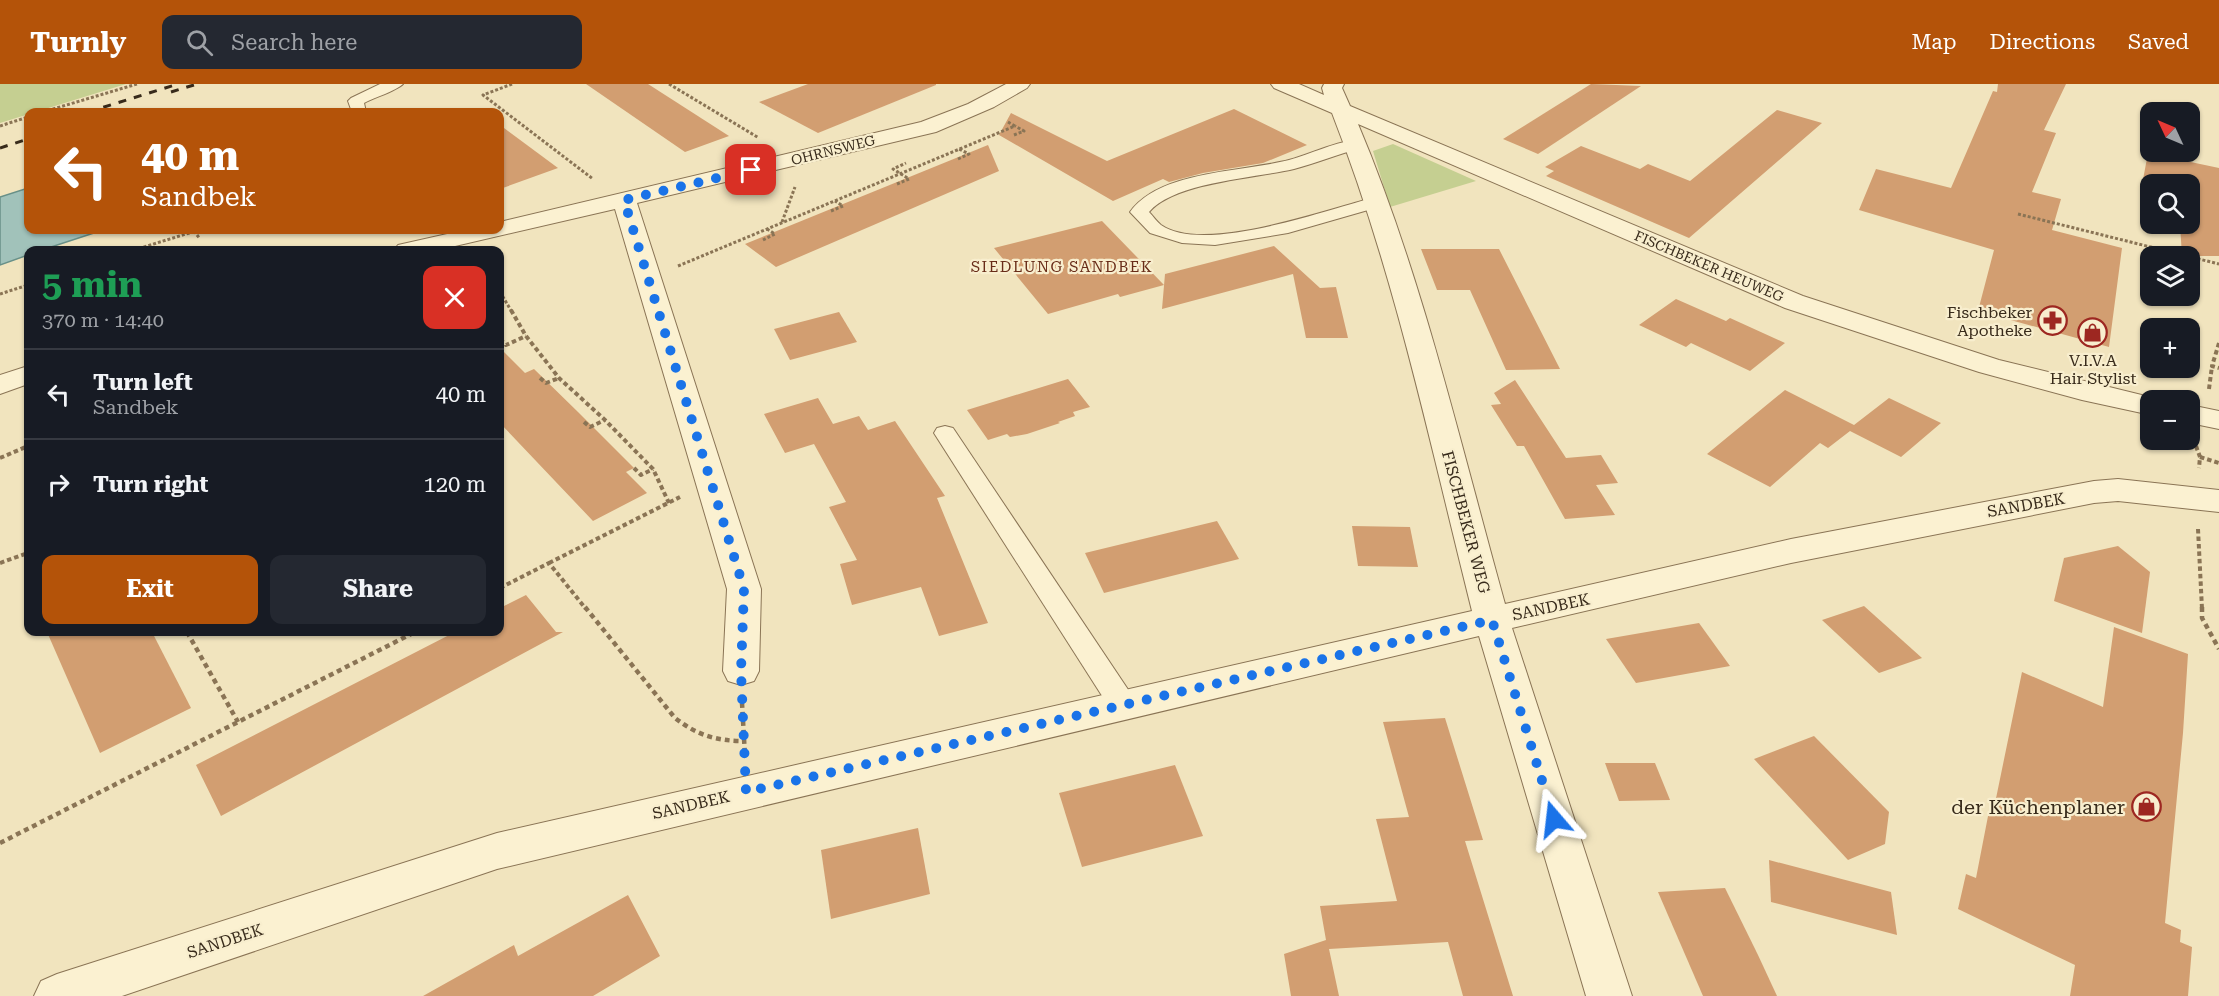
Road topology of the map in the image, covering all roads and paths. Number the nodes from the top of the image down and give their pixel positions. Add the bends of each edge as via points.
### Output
1 (137, 84) edge
2 (396, 84) edge
3 (512, 84) edge
4 (669, 84) edge
5 (1020, 84) edge
6 (1281, 84) edge
7 (379, 87) edge
8 (1336, 96) edge
9 (56, 108) edge
10 (358, 108) edge
11 (500, 108) edge
12 (504, 111) edge
13 (24, 118) edge
14 (1010, 123) dead end
15 (0, 126) edge
16 (1015, 126) junction
17 (1014, 135) dead end
18 (1355, 145) junction
19 (959, 149) junction
20 (793, 159) junction
21 (915, 159) dead end
22 (958, 159) dead end
23 (901, 173) junction
24 (897, 184) dead end
25 (624, 200) junction
26 (835, 201) junction
27 (1376, 202) junction
28 (831, 211) dead end
29 (2018, 214) dead end
30 (782, 223) junction
31 (504, 227) edge
32 (766, 229) junction
33 (185, 234) edge
34 (196, 234) edge
35 (474, 234) edge
36 (200, 239) dead end
37 (763, 240) dead end
38 (147, 246) edge
39 (424, 246) edge
40 (2219, 264) edge
41 (647, 275) junction
42 (24, 286) edge
43 (0, 294) edge
44 (504, 299) edge
45 (526, 336) junction
46 (504, 343) edge
47 (2219, 343) edge
48 (2219, 368) edge
49 (24, 376) edge
50 (540, 378) dead end
51 (560, 378) junction
52 (0, 385) edge
53 (2140, 404) edge
54 (605, 420) junction
55 (2219, 420) edge
56 (584, 422) dead end
57 (2200, 424) edge
58 (945, 433) dead end
59 (24, 448) edge
60 (2198, 450) edge
61 (2200, 457) junction
62 (0, 458) edge
63 (2219, 463) edge
64 (634, 468) dead end
65 (653, 470) junction
66 (710, 480) junction
67 (2209, 500) edge
68 (669, 503) junction
69 (24, 554) edge
70 (0, 563) edge
71 (549, 563) junction
72 (504, 586) edge
73 (1492, 620) junction
74 (189, 636) edge
75 (407, 636) edge
76 (2219, 649) edge
77 (741, 671) joint
78 (1123, 705) junction
79 (238, 722) junction
80 (744, 741) junction
81 (746, 792) junction
82 (0, 843) edge
83 (57, 996) edge
84 (1609, 996) edge

1 - 9 path
2 - 7 lane
3 - 11 path via 483,95
4 - 20 path
5 - 20 street, OHRNSWEG via 964,114 928,127
6 - 8 street, FISCHBEKER HEUWEG
7 - 10 lane via 357,102
8 - 18 street, FISCHBEKER WEG
8 - 53 street, FISCHBEKER HEUWEG via 1794,302 1989,366
12 - 25 path
13 - 15 path
14 - 16 path
16 - 17 path via 1024,131
16 - 19 path
18 - 27 street, FISCHBEKER WEG
18 - 27 lane via 1334,148 1291,165 1195,183 1157,197 1139,212 1168,236 1225,238 1278,231
19 - 22 path via 969,154
19 - 23 path
20 - 25 street, OHRNSWEG
20 - 30 path via 800,174
21 - 23 path via 893,168
23 - 24 path via 909,179
23 - 26 path
25 - 31 street, OHRNSWEG
25 - 41 street
26 - 28 path via 843,206
26 - 30 path
27 - 73 street, FISCHBEKER WEG via 1401,277
29 - 40 path
30 - 32 path
32 - 37 path via 775,234
32 - 41 path
33 - 38 path
34 - 36 path
35 - 39 street, OHRNSWEG
41 - 66 street
42 - 43 path
44 - 45 path
45 - 46 path
45 - 51 path
47 - 48 path via 2212,366
49 - 52 street
50 - 51 path via 546,383
51 - 54 path
54 - 56 path via 590,427
54 - 65 path
55 - 57 street
58 - 78 lane
59 - 62 path
60 - 61 path
61 - 63 path
61 - 67 path
64 - 65 path via 641,475
65 - 68 path
66 - 68 path
66 - 77 street via 744,589
67 - 73 street, SANDBEK via 2118,490 2082,494 1791,551
67 - 76 path via 2198,545 2202,618
68 - 71 path
69 - 70 path
71 - 72 path
71 - 80 path via 688,729 719,742
73 - 78 street, SANDBEK
73 - 84 street, FISCHBEKER WEG
74 - 79 path
75 - 79 path
77 - 80 path
78 - 81 street, SANDBEK
79 - 82 path
80 - 81 path
81 - 83 street, SANDBEK via 497,851

